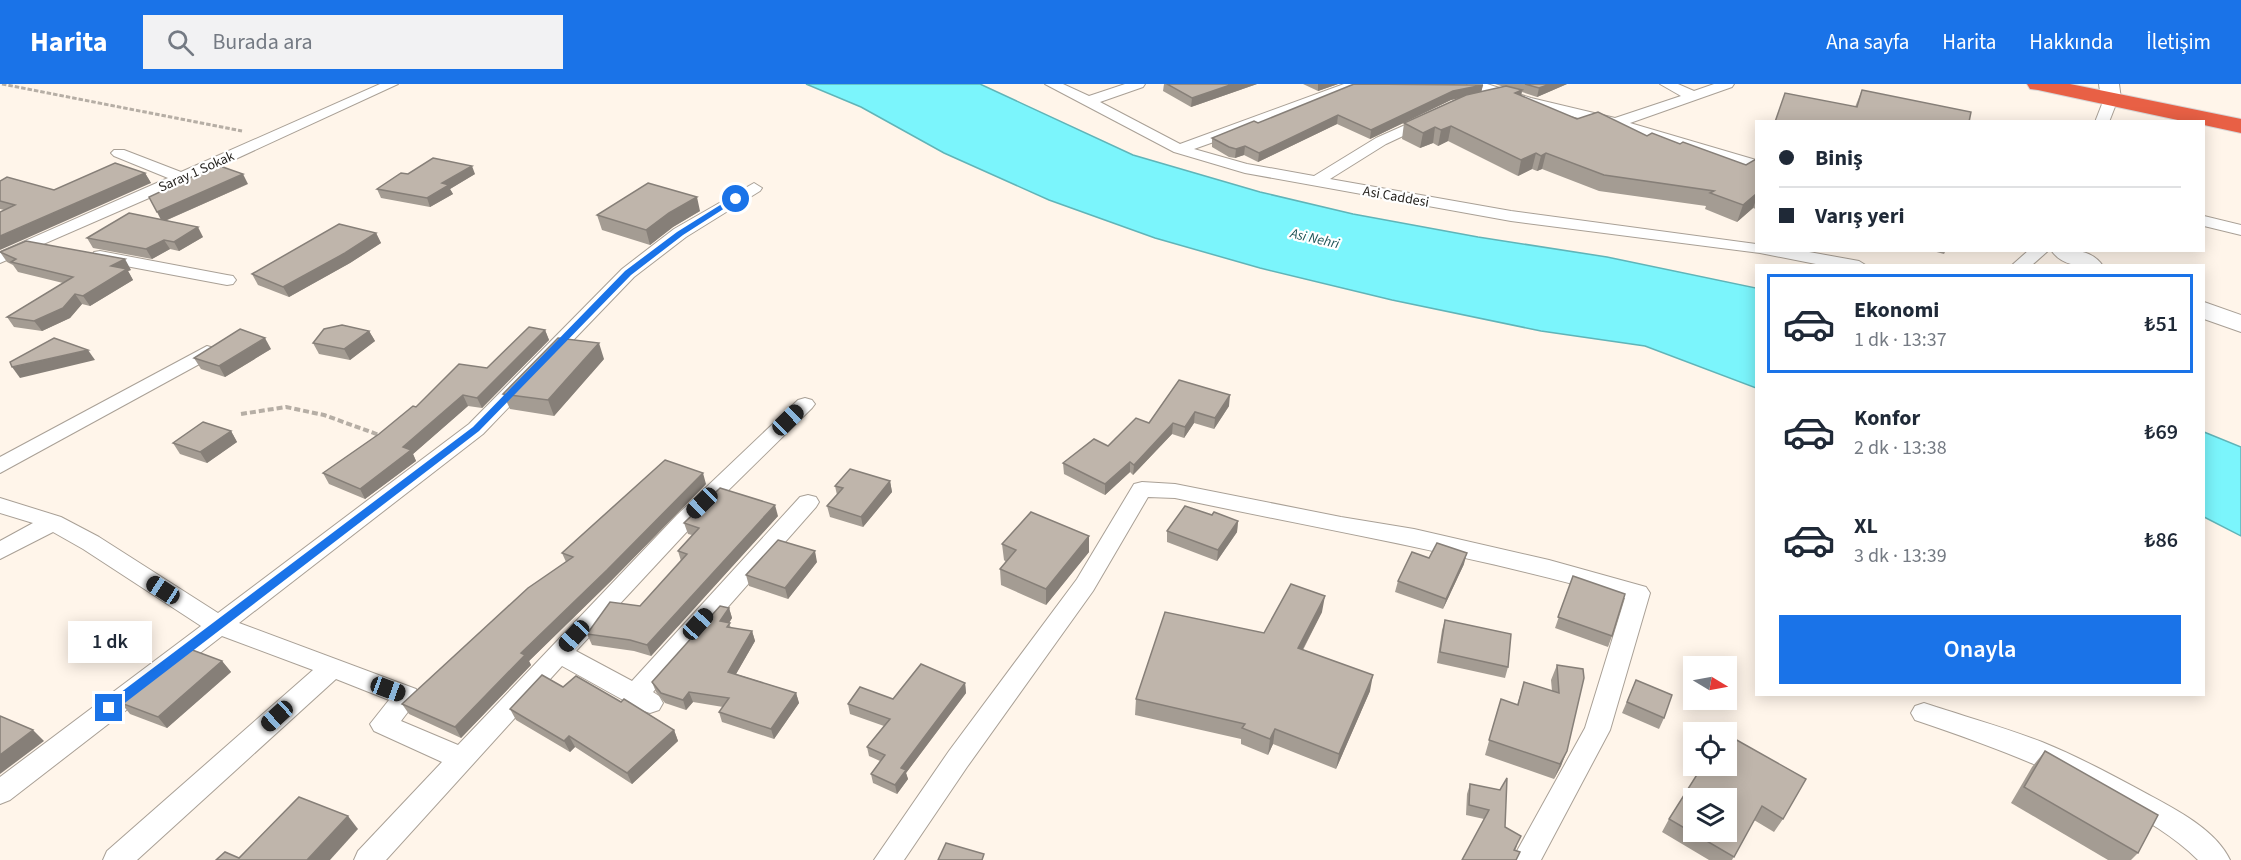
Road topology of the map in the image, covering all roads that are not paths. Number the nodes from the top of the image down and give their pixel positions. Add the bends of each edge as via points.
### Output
1 (391, 84) edge
2 (1052, 84) edge
3 (1138, 84) edge
4 (1356, 84) edge
5 (1667, 84) edge
6 (1726, 84) edge
7 (2038, 84) edge
8 (2110, 89) edge
9 (1487, 90) edge
10 (1693, 96) junction
11 (1089, 101) junction
12 (1448, 110) edge
13 (2241, 110) edge
14 (2102, 120) edge
15 (1615, 123) junction
16 (2241, 126) edge
17 (1179, 149) junction
18 (119, 153) dead end
19 (1755, 165) edge
20 (183, 178) junction
21 (1316, 181) junction
22 (754, 188) dead end
23 (2205, 221) edge
24 (2241, 230) edge
25 (32, 244) junction
26 (1755, 249) edge
27 (1778, 252) edge
28 (2038, 252) edge
29 (2066, 252) edge
30 (0, 258) edge
31 (1847, 264) edge
32 (2022, 264) edge
33 (2088, 264) edge
34 (227, 280) dead end
35 (2205, 310) edge
36 (2241, 324) edge
37 (207, 352) edge
38 (805, 404) dead end
39 (0, 466) edge
40 (808, 502) dead end
41 (0, 505) edge
42 (53, 522) junction
43 (0, 551) edge
44 (217, 624) junction
45 (559, 653) junction
46 (331, 669) junction
47 (1924, 712) dead end
48 (463, 759) junction
49 (0, 792) edge
50 (117, 860) edge
51 (368, 860) edge
52 (888, 860) edge
53 (1526, 860) edge
54 (2216, 860) edge

1 - 20 street, Saray 1 Sokak
2 - 11 street, Asi Caddesi
3 - 11 street
4 - 17 street
5 - 10 street
6 - 10 street
7 - 8 highway
8 - 13 highway
8 - 14 street
8 - 16 highway
9 - 15 street
10 - 15 street
11 - 17 street, Asi Caddesi
12 - 21 street via 1381,141
15 - 19 street
17 - 21 street, Asi Caddesi via 1245,168
18 - 20 street
20 - 25 street, Saray 1 Sokak
21 - 26 street, Asi Caddesi via 1511,216
22 - 44 street via 680,233 628,273 476,429
23 - 24 street
25 - 30 street, Saray 1 Sokak
25 - 34 street
27 - 31 street
28 - 32 street
29 - 33 street
35 - 36 street
37 - 39 street
38 - 45 street via 685,520
40 - 45 street via 643,699
41 - 42 street
42 - 43 street
42 - 44 street
44 - 46 street
44 - 49 street
45 - 48 street
46 - 48 street via 407,696 382,724
46 - 50 street
47 - 54 street via 2015,743 2082,772 2179,827
48 - 51 street
52 - 53 street via 1085,585 1142,489 1175,491 1414,537 1638,593 1597,730

